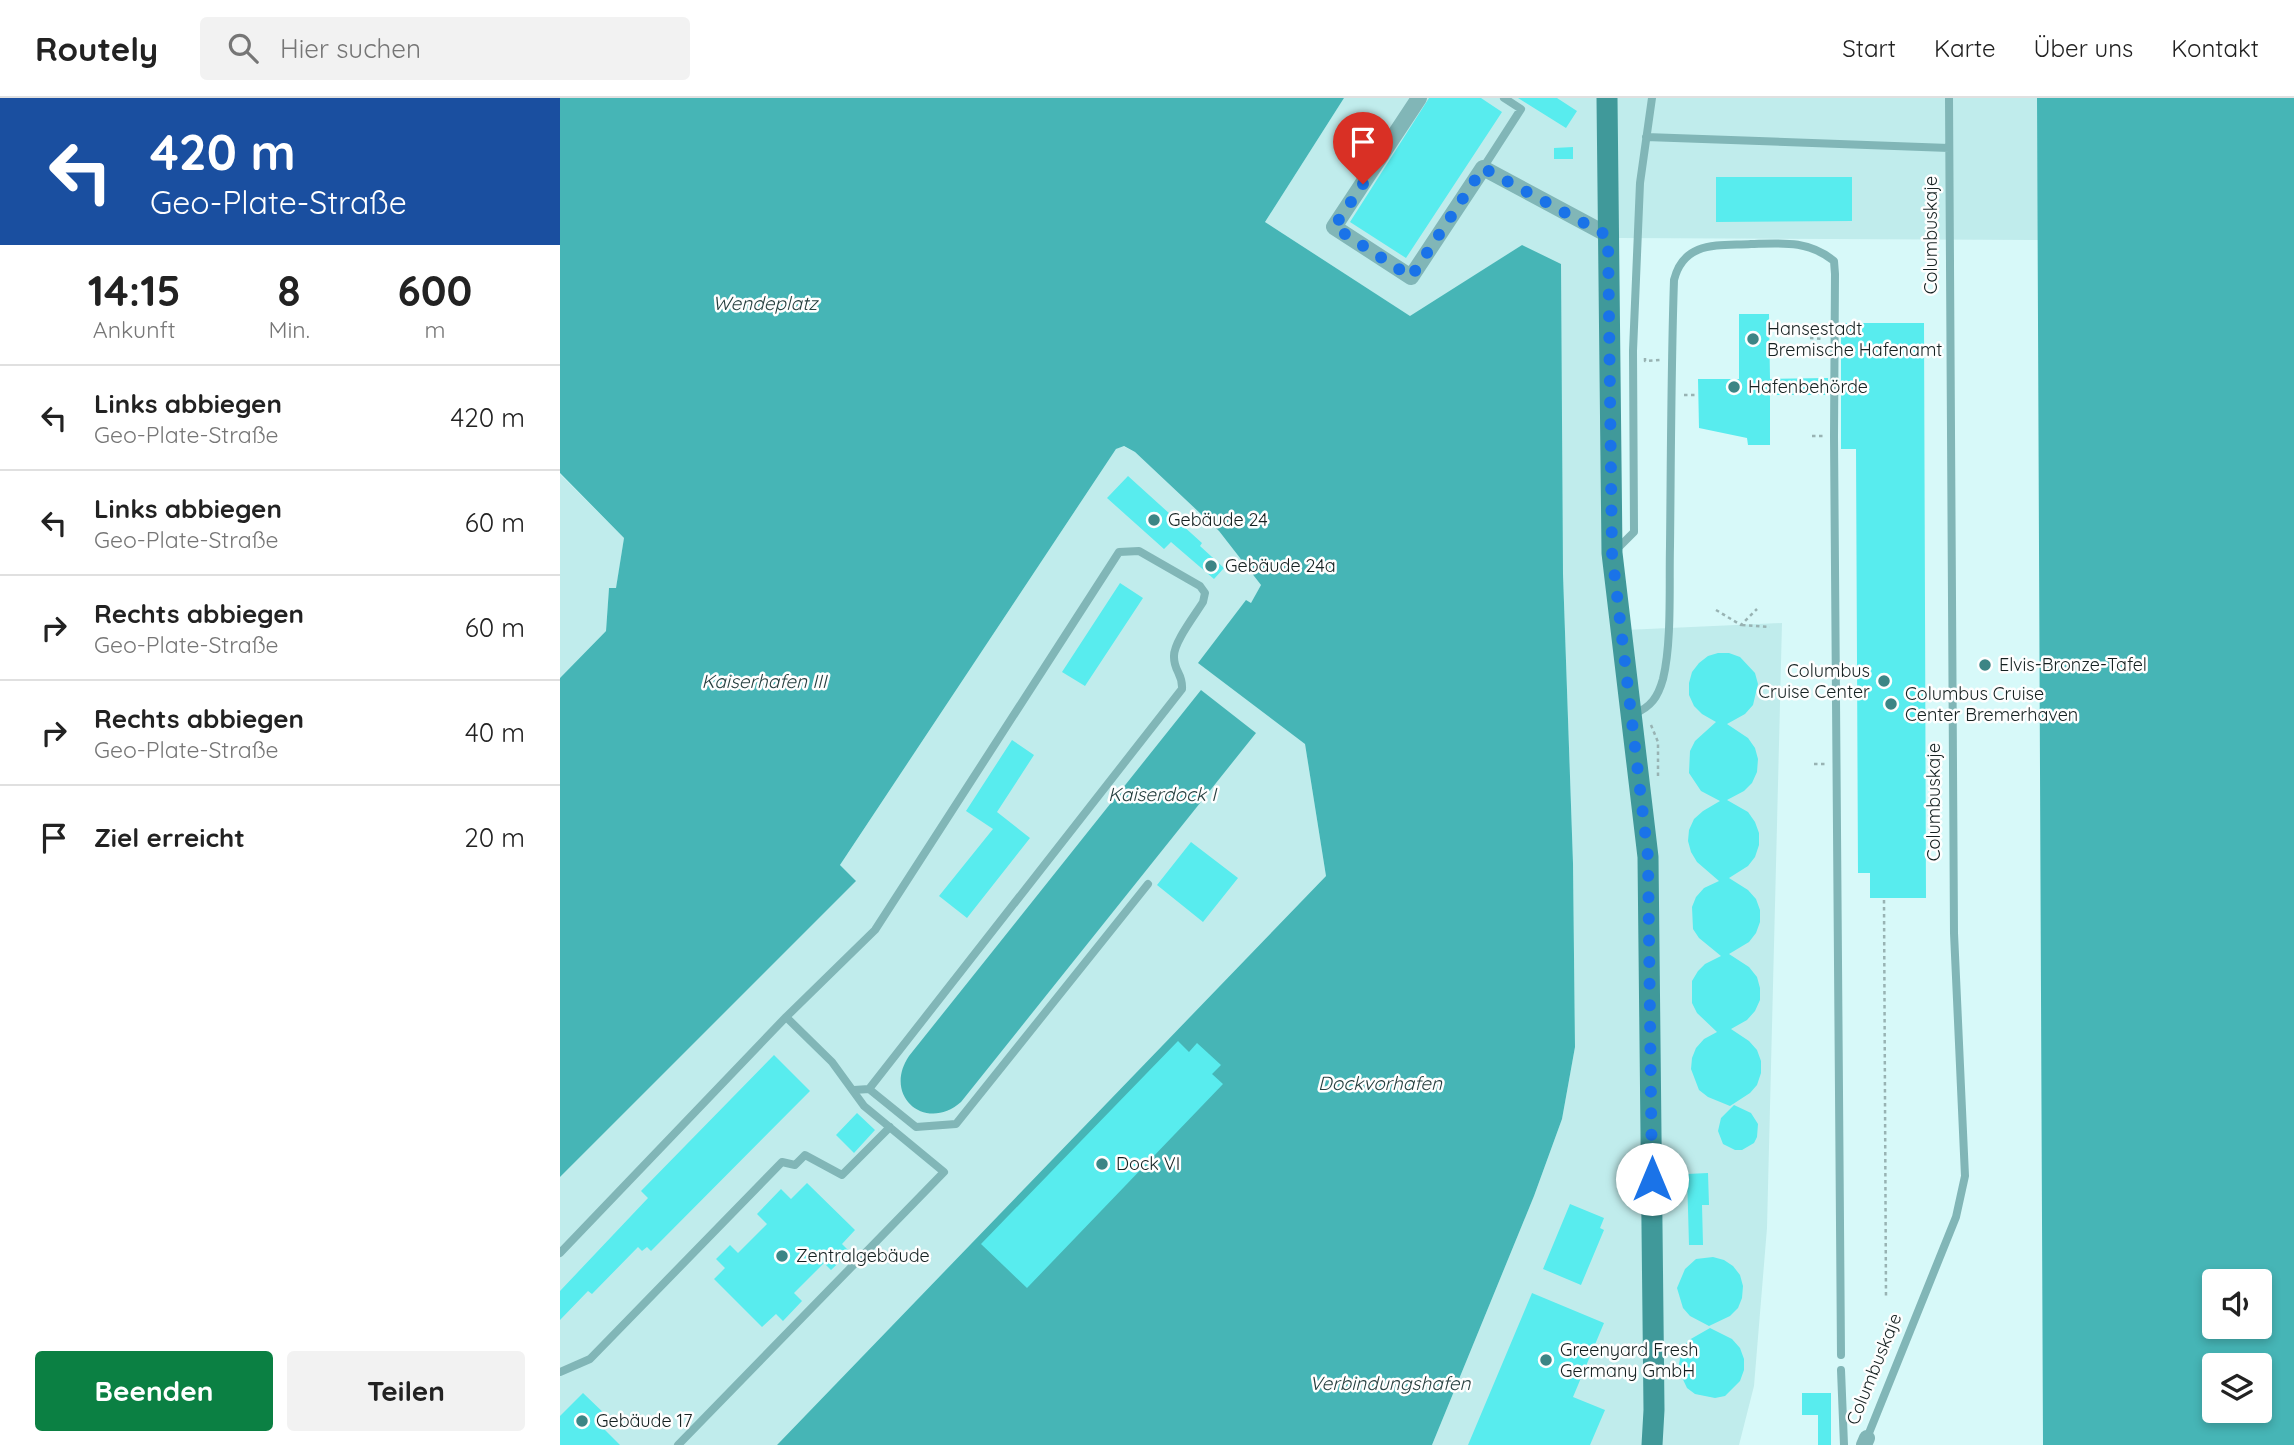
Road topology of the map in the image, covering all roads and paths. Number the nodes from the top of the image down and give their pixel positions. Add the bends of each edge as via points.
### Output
1 (1419, 98) edge
2 (1504, 98) edge
3 (1607, 98) edge
4 (1652, 98) edge
5 (1949, 98) edge
6 (1646, 137) junction
7 (1950, 148) junction
8 (1483, 168) junction
9 (1608, 236) junction
10 (1679, 395) dead end
11 (1695, 395) dead end
12 (1612, 553) junction
13 (1757, 608) dead end
14 (1716, 610) dead end
15 (1741, 625) junction
16 (1770, 627) dead end
17 (1631, 716) junction
18 (1147, 884) dead end
19 (1884, 900) dead end
20 (786, 1017) junction
21 (869, 1088) junction
22 (854, 1090) junction
23 (890, 1127) junction
24 (560, 1253) edge
25 (1886, 1299) dead end
26 (1842, 1354) dead end
27 (1841, 1370) dead end
28 (560, 1372) edge
29 (1866, 1441) edge
30 (678, 1445) edge
31 (1652, 1445) edge
32 (1844, 1445) edge

1 - 8 street via 1334,227 1411,277
2 - 8 lane via 1521,109
3 - 9 street
4 - 6 lane
5 - 7 lane, Columbuskaje
6 - 7 lane
6 - 12 lane via 1633,351 1634,532
7 - 29 lane, Columbuskaje via 1954,933 1965,1176 1956,1217
8 - 9 street
9 - 12 street
10 - 11 path
12 - 17 street
13 - 15 path
14 - 15 path
15 - 16 path
17 - 26 lane, Columbuskaje via 1653,703 1665,667 1674,280 1683,261 1714,245 1793,244 1820,250 1834,261
17 - 31 street via 1648,857
18 - 21 lane via 956,1124 916,1128
19 - 25 path
20 - 21 lane via 875,930 1119,552 1139,551 1200,586 1205,593 1203,602 1173,653 1182,689
20 - 22 lane
20 - 24 lane
21 - 22 lane
22 - 23 lane via 864,1106
23 - 28 lane via 842,1175 805,1155 795,1165 782,1162 590,1359
23 - 30 lane via 944,1172
27 - 32 lane, Columbuskaje

